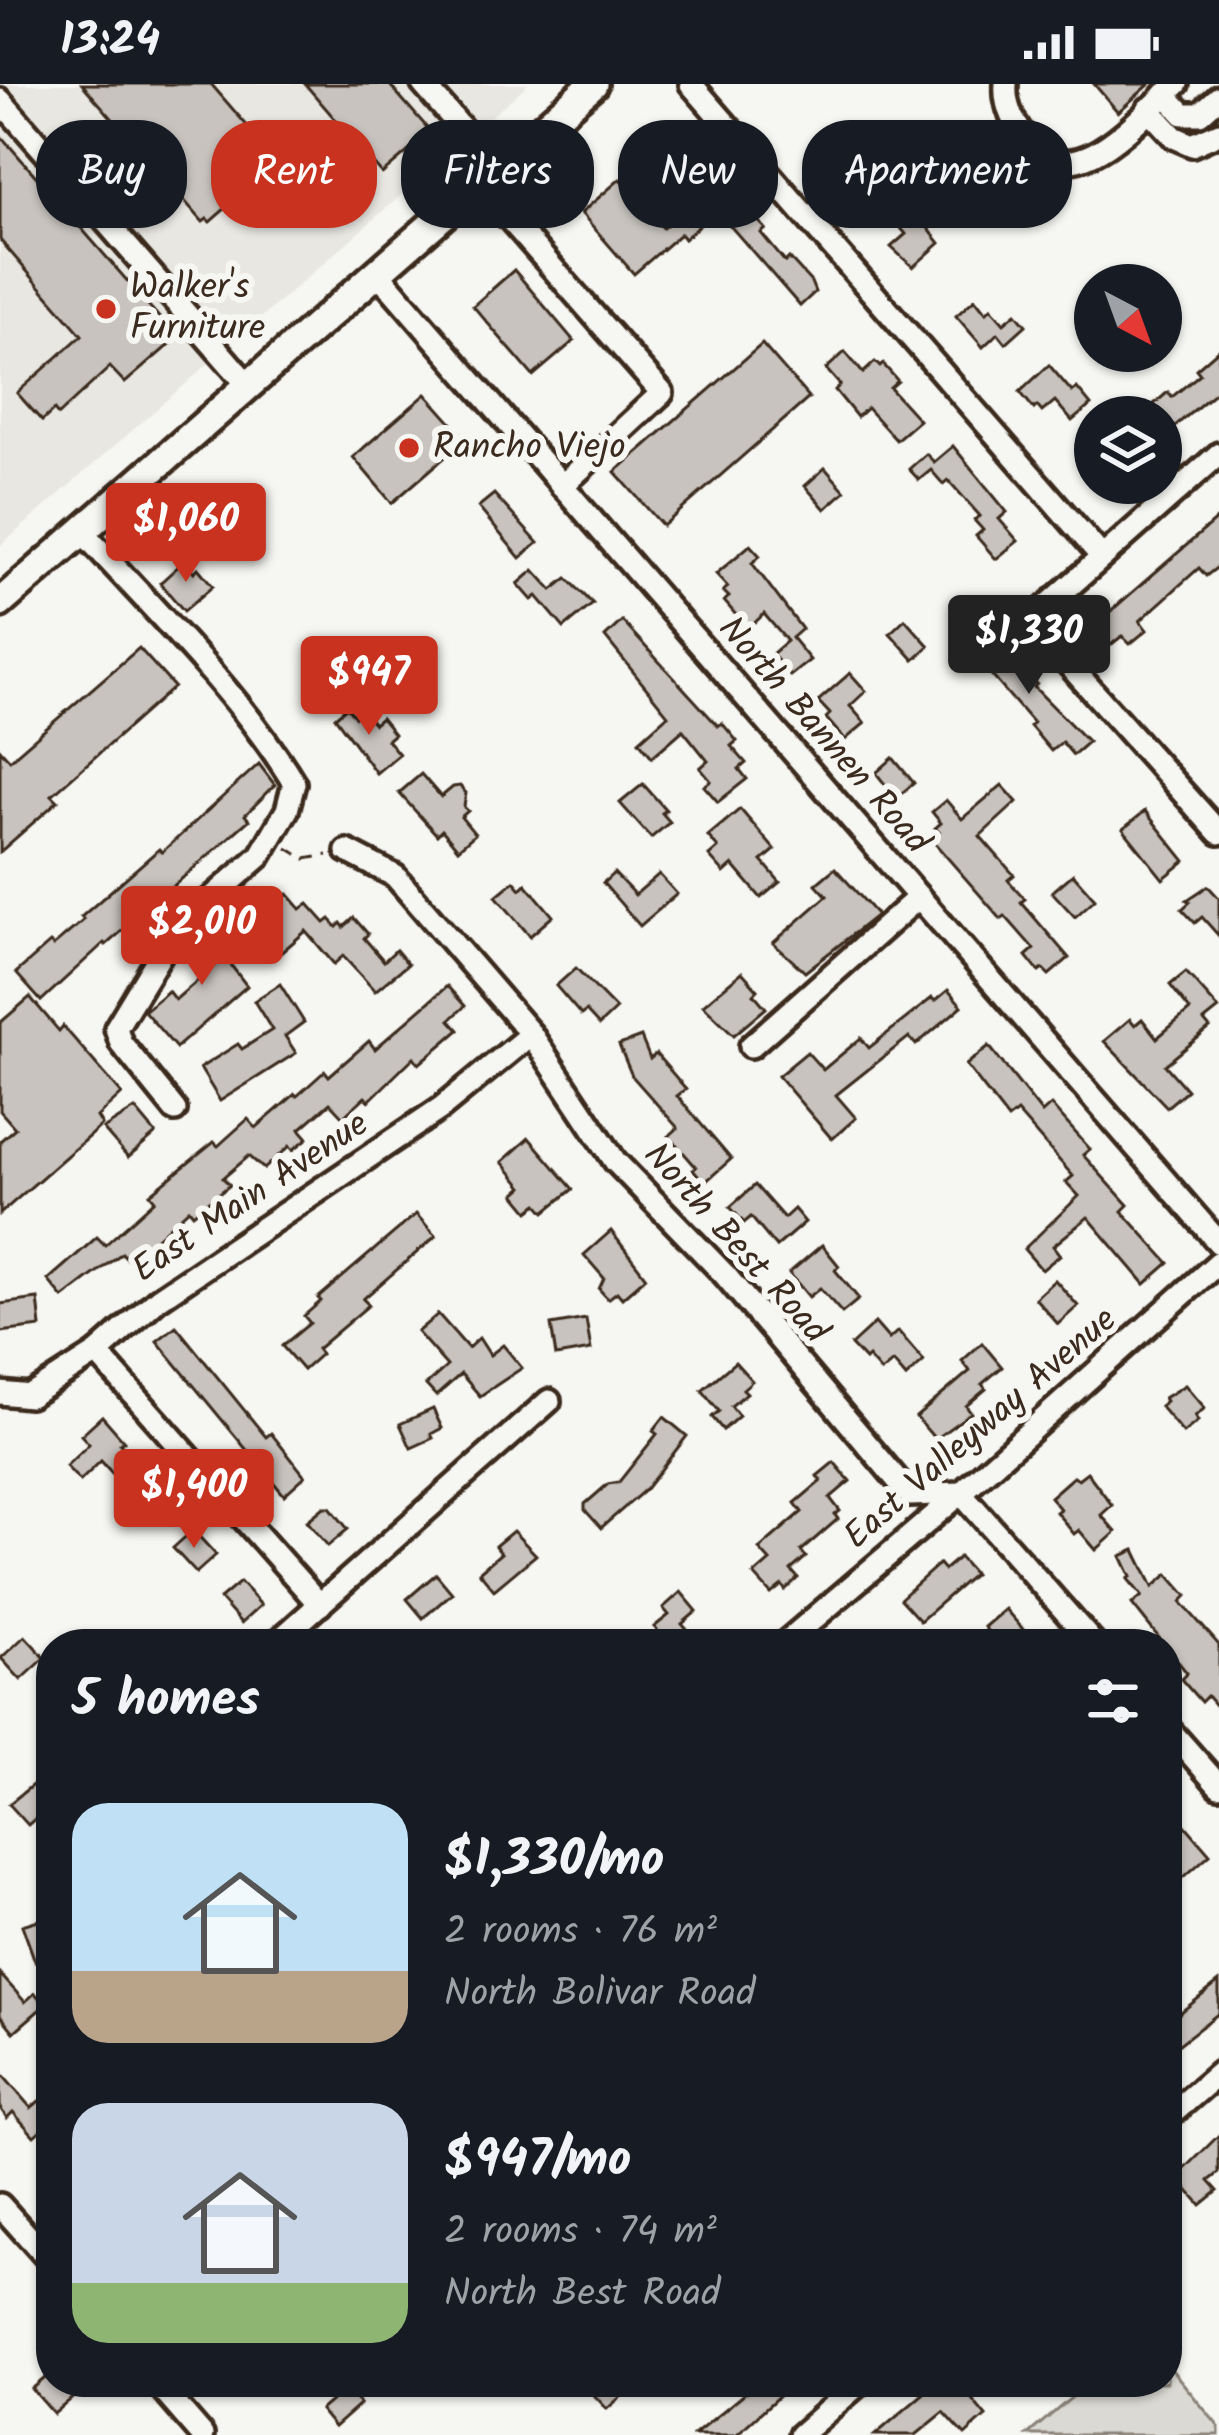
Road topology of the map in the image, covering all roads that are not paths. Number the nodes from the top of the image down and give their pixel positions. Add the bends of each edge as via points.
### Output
1 (593, 84) edge
2 (691, 84) edge
3 (1006, 84) edge
4 (433, 88) edge
5 (1164, 96) edge
6 (1219, 97) edge
7 (0, 100) edge
8 (453, 120) edge
9 (552, 120) edge
10 (1219, 133) edge
11 (428, 228) edge
12 (529, 228) edge
13 (377, 272) junction
14 (248, 385) junction
15 (1219, 454) edge
16 (562, 486) junction
17 (82, 531) junction
18 (1102, 557) junction
19 (0, 603) edge
20 (1219, 833) edge
21 (347, 851) road end
22 (919, 897) junction
23 (532, 1034) junction
24 (751, 1046) dead end
25 (176, 1110) dead end
26 (1219, 1243) edge
27 (1219, 1262) edge
28 (98, 1353) junction
29 (0, 1393) edge
30 (549, 1401) dead end
31 (961, 1493) junction
32 (320, 1605) junction
33 (292, 1629) edge
34 (802, 1629) edge
35 (1081, 1629) edge
36 (1182, 1744) edge
37 (1219, 1786) edge
38 (1219, 2073) edge
39 (1182, 2105) edge
40 (0, 2205) edge
41 (36, 2245) edge
42 (169, 2397) edge
43 (844, 2397) edge
44 (202, 2435) edge
45 (800, 2435) edge

1 - 9 main road
2 - 18 street
3 - 5 street via 1014,125 1040,154 1066,164 1089,159
4 - 8 street
5 - 6 street via 1183,114 1200,114
5 - 10 street via 1174,137 1192,145
7 - 14 street
11 - 13 main road
12 - 16 street via 662,393
13 - 14 main road
13 - 16 street, North Bannen Road
14 - 17 main road
15 - 18 street
16 - 22 street, North Bannen Road
17 - 19 main road
17 - 25 street via 215,679 294,782 260,856 176,929 116,1028
18 - 20 street via 1030,621
21 - 23 street, North Best Road via 395,876
22 - 24 street
22 - 26 street, North Bannen Road
23 - 28 street, East Main Avenue via 441,1108 158,1299
23 - 31 street, North Best Road via 615,1161 724,1275 910,1495
27 - 31 street, East Valleyway Avenue
28 - 29 street, East Main Avenue via 30,1396
28 - 32 street
30 - 32 street
31 - 34 street, East Valleyway Avenue
31 - 35 street
32 - 33 street
36 - 37 street
38 - 39 street
40 - 41 street
42 - 44 street
43 - 45 street

